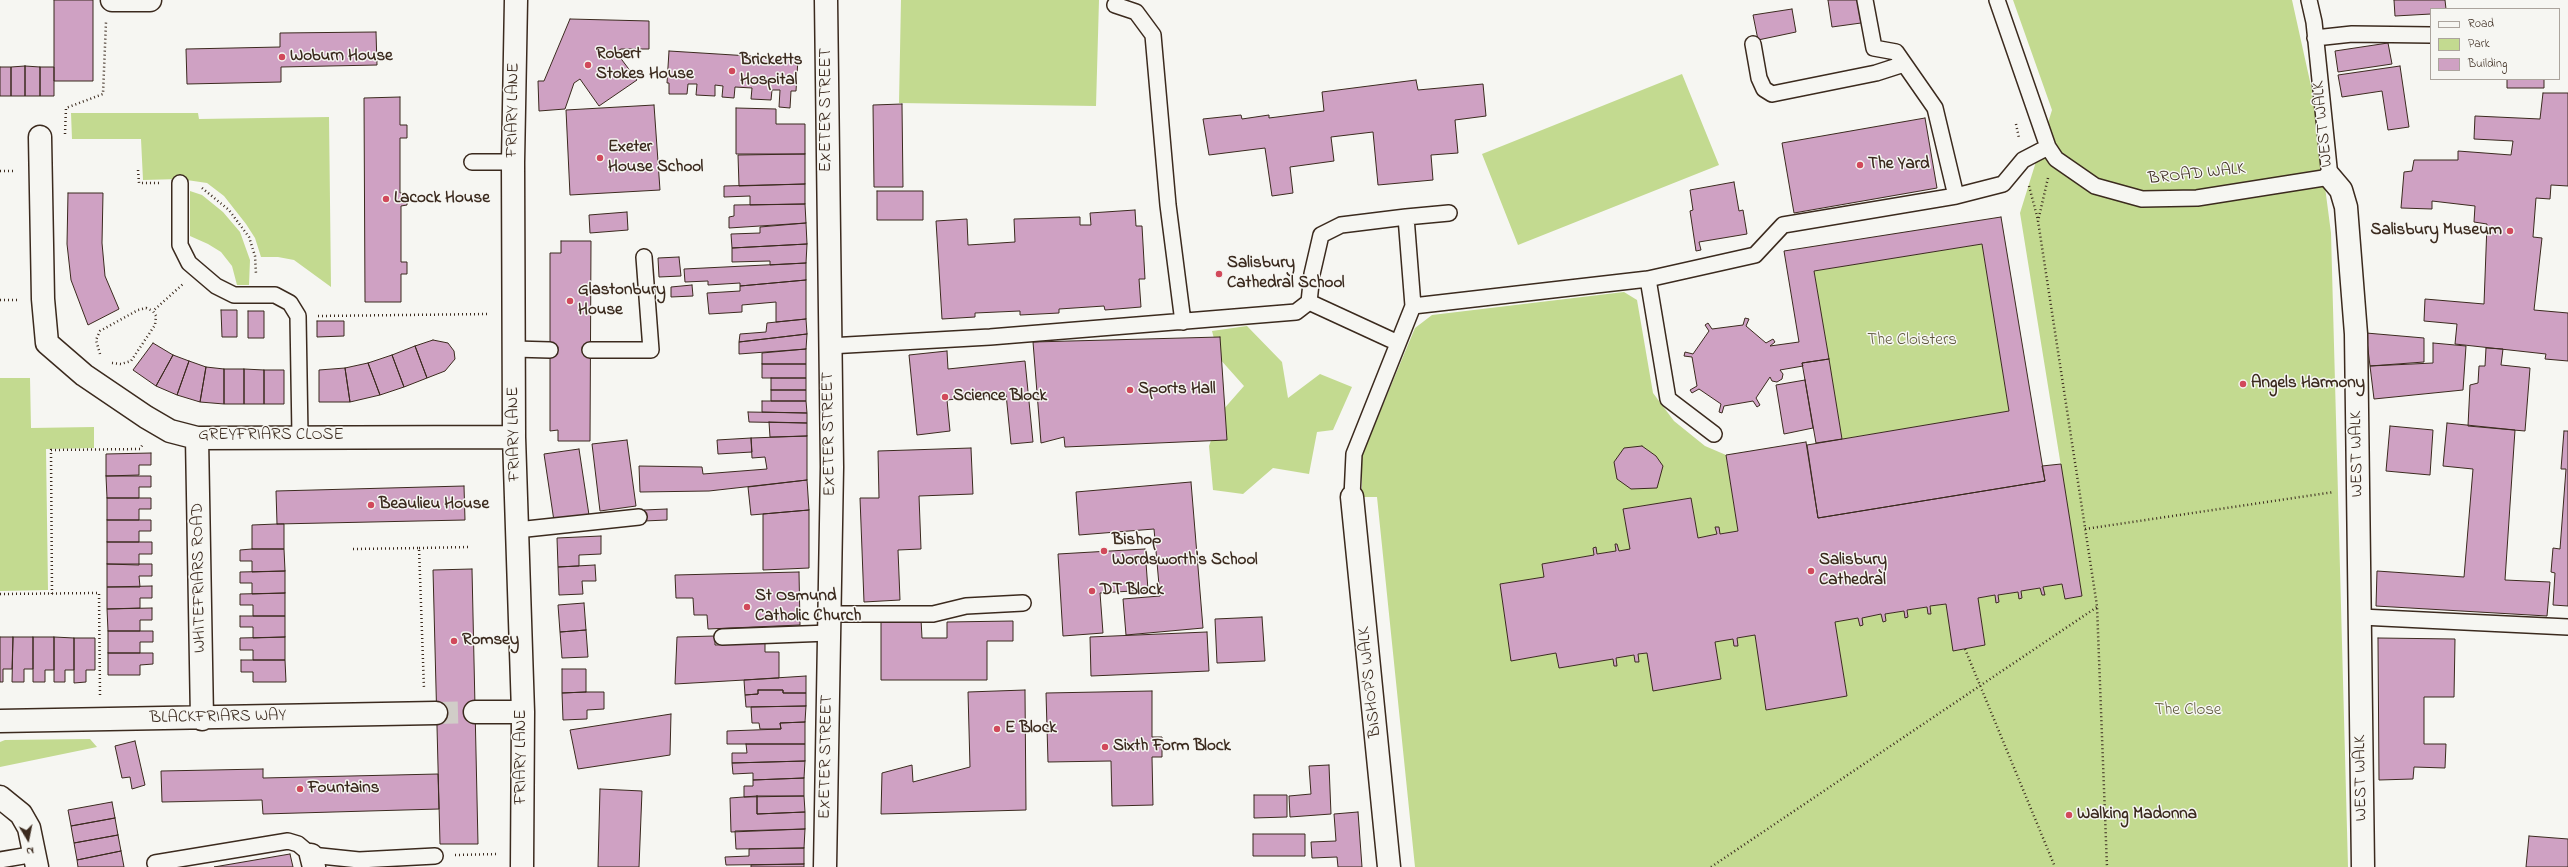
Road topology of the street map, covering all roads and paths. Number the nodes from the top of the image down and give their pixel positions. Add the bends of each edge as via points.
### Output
1 (112, 0) edge
2 (150, 0) edge
3 (516, 0) edge
4 (826, 0) edge
5 (1866, 0) edge
6 (1998, 0) edge
7 (2309, 0) edge
8 (1115, 5) dead end
9 (2430, 35) edge
10 (2315, 38) junction
11 (1752, 44) dead end
12 (1904, 64) junction
13 (2015, 122) dead end
14 (40, 137) joint
15 (2052, 153) junction
16 (2023, 160) junction
17 (472, 162) dead end
18 (513, 162) junction
19 (138, 170) dead end
20 (2330, 177) junction
21 (180, 183) junction
22 (1956, 196) junction
23 (1449, 213) dead end
24 (1406, 217) junction
25 (2038, 221) junction
26 (644, 257) dead end
27 (199, 271) junction
28 (1648, 279) junction
29 (254, 295) junction
30 (1309, 302) junction
31 (1413, 306) junction
32 (153, 310) junction
33 (514, 314) junction
34 (298, 316) junction
35 (1183, 322) junction
36 (1398, 343) junction
37 (829, 346) junction
38 (514, 349) junction
39 (550, 350) dead end
40 (590, 350) dead end
41 (101, 358) junction
42 (84, 375) junction
43 (159, 425) junction
44 (1714, 434) dead end
45 (300, 436) junction
46 (514, 437) junction
47 (198, 438) junction
48 (2358, 488) junction
49 (1352, 497) joint
50 (640, 517) dead end
51 (2086, 529) junction
52 (517, 530) junction
53 (470, 547) dead end
54 (419, 548) junction
55 (353, 549) dead end
56 (0, 594) edge
57 (52, 594) junction
58 (1024, 603) dead end
59 (2097, 606) junction
60 (2361, 618) junction
61 (829, 623) junction
62 (2568, 627) edge
63 (722, 637) dead end
64 (1965, 649) dead end
65 (1980, 685) junction
66 (475, 712) tunnel mouth
67 (523, 712) junction
68 (431, 713) joint
69 (202, 719) junction
70 (101, 720) junction
71 (0, 721) edge
72 (0, 797) edge
73 (435, 856) joint
74 (0, 860) edge
75 (522, 860) edge
76 (36, 861) edge
77 (312, 861) edge
78 (155, 863) dead end
79 (825, 867) edge
80 (1389, 867) edge
81 (1711, 867) edge
82 (2055, 867) edge
83 (2106, 867) edge
84 (2363, 867) edge

1 - 2 street
1 - 14 path via 104,26 103,94 66,108 65,137
3 - 18 street, FRIARY LANE
4 - 37 street, EXETER STREET
5 - 12 lane via 1874,48 1896,52
6 - 15 lane
7 - 10 lane, WEST WALK
8 - 35 lane via 1136,12 1153,35 1168,205
9 - 10 lane via 2352,34
10 - 20 lane, WEST WALK
11 - 12 lane via 1758,78 1764,89 1772,94 1876,73
12 - 22 lane via 1936,108
13 - 16 path
14 - 42 street, GREYFRIARS CLOSE via 44,328 48,343
15 - 16 lane
15 - 20 lane, BROAD WALK via 2095,186 2142,199 2197,198
15 - 25 path
16 - 22 lane via 2003,184
16 - 25 path
17 - 18 lane
18 - 33 street, FRIARY LANE
19 - 21 path via 139,183
20 - 48 street, WEST WALK via 2341,190 2346,208 2356,334
21 - 27 lane via 180,245 189,263
21 - 29 path via 201,188 216,198 229,210 249,237 256,256
22 - 28 lane via 1783,225 1755,255
23 - 24 lane
24 - 30 lane via 1341,225 1321,234
24 - 31 lane
25 - 51 path
26 - 40 lane via 651,350
27 - 29 lane via 216,286 234,295
27 - 32 path
28 - 31 lane
28 - 44 lane via 1668,399
29 - 34 lane via 275,295 290,303
30 - 35 lane via 1296,312
30 - 36 lane
31 - 36 lane
32 - 41 path via 138,310 100,331 96,340
32 - 41 path via 156,316 155,325 131,361 121,364
33 - 34 path
33 - 38 street, FRIARY LANE
34 - 45 lane
35 - 37 lane
36 - 49 lane via 1354,454
37 - 61 street, EXETER STREET via 832,467
38 - 39 lane
38 - 46 street, FRIARY LANE
41 - 42 path
42 - 43 street, GREYFRIARS CLOSE
43 - 47 street, GREYFRIARS CLOSE via 170,431
43 - 57 path via 140,449 51,450
45 - 46 street, GREYFRIARS CLOSE
45 - 47 street, GREYFRIARS CLOSE
46 - 52 street, FRIARY LANE
47 - 69 street, WHITEFRIARS ROAD
48 - 51 path
48 - 60 street, WEST WALK
49 - 80 street, BISHOP'S WALK
50 - 52 lane
51 - 59 path
52 - 67 street, FRIARY LANE
53 - 54 path
54 - 55 path
54 - 68 path
56 - 57 path
57 - 70 path via 99,593
58 - 61 lane via 966,606 933,614
59 - 65 path
59 - 83 path
60 - 62 lane
60 - 84 street, WEST WALK
61 - 63 lane
61 - 79 street, EXETER STREET
64 - 65 path
65 - 81 path
65 - 82 path
66 - 67 street
67 - 75 street, FRIARY LANE
68 - 69 street, BLACKFRIARS WAY
69 - 70 street, BLACKFRIARS WAY
70 - 71 street, BLACKFRIARS WAY
72 - 76 street via 21,814 29,828
73 - 75 path
73 - 77 lane
74 - 76 lane
77 - 78 lane via 298,844 288,841

